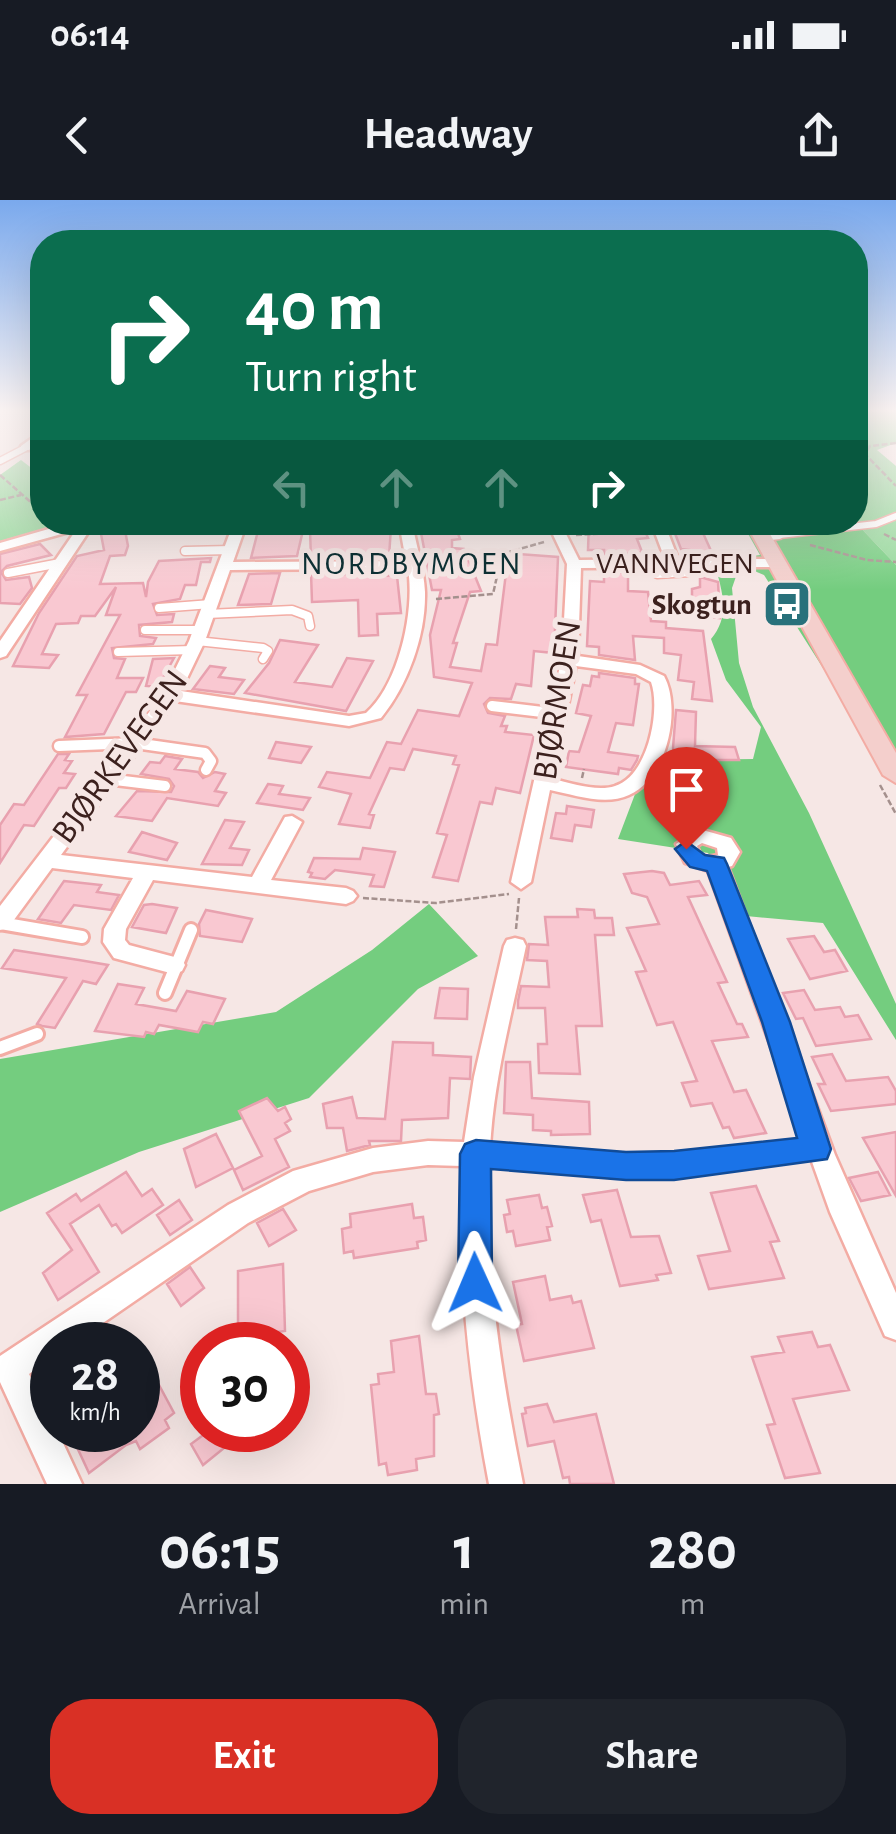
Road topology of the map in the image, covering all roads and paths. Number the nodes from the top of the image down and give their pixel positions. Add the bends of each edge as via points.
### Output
1 (0, 476) edge
2 (22, 494) junction
3 (0, 500) edge
4 (30, 501) edge
5 (896, 516) edge
6 (868, 524) edge
7 (44, 535) edge
8 (80, 535) edge
9 (236, 535) edge
10 (407, 535) edge
11 (560, 535) edge
12 (664, 535) edge
13 (761, 535) edge
14 (809, 545) dead end
15 (0, 547) edge
16 (185, 551) dead end
17 (228, 558) junction
18 (896, 562) edge
19 (60, 563) junction
20 (680, 563) junction
21 (776, 563) junction
22 (574, 564) junction
23 (413, 565) junction
24 (8, 573) dead end
25 (657, 574) dead end
26 (159, 608) dead end
27 (310, 626) dead end
28 (202, 628) junction
29 (145, 630) dead end
30 (5, 638) edge
31 (118, 652) dead end
32 (0, 653) edge
33 (263, 658) dead end
34 (570, 660) junction
35 (171, 695) junction
36 (492, 706) dead end
37 (558, 714) junction
38 (135, 743) junction
39 (59, 746) dead end
40 (206, 770) dead end
41 (896, 774) edge
42 (106, 778) junction
43 (640, 779) junction
44 (544, 784) junction
45 (164, 786) dead end
46 (292, 822) dead end
47 (692, 838) joint
48 (45, 860) junction
49 (147, 872) junction
50 (258, 885) junction
51 (520, 886) junction
52 (346, 896) joint
53 (0, 923) edge
54 (191, 930) dead end
55 (82, 938) dead end
56 (514, 946) joint
57 (174, 966) junction
58 (165, 993) dead end
59 (36, 1034) dead end
60 (0, 1048) edge
61 (816, 1149) junction
62 (476, 1154) junction
63 (896, 1325) edge
64 (5, 1359) edge
65 (65, 1484) edge
66 (506, 1484) edge

1 - 2 path
2 - 3 path
2 - 4 path
5 - 6 lane
7 - 15 street
8 - 19 street
9 - 17 street, BJØRKEVEGEN
10 - 23 street
11 - 22 street, BJØRMOEN
12 - 20 street
13 - 21 main road
14 - 18 path
16 - 17 lane
17 - 23 street
17 - 28 street, BJØRKEVEGEN
19 - 24 lane
19 - 30 street
20 - 21 street, VANNVEGEN
20 - 22 street, VANNVEGEN
20 - 25 lane via 691,572
21 - 41 main road
22 - 34 street, BJØRMOEN
23 - 35 street via 416,619 396,675 370,717 349,721
26 - 28 lane
27 - 28 lane via 308,616 297,611
28 - 29 lane
28 - 31 lane
28 - 33 lane via 268,650
28 - 35 street, BJØRKEVEGEN
30 - 32 street
34 - 37 street, BJØRMOEN
34 - 43 street via 640,670 661,682 657,744
35 - 38 street, BJØRKEVEGEN
36 - 37 lane
37 - 44 street, BJØRMOEN
38 - 39 lane
38 - 40 lane via 205,753 212,762
38 - 42 street, BJØRKEVEGEN
42 - 45 lane
42 - 48 street, BJØRKEVEGEN
43 - 44 street via 612,792
43 - 47 path
44 - 51 street, BJØRMOEN
46 - 50 street
47 - 61 street via 686,849 692,858 716,864
48 - 49 street
48 - 53 street, BJØRKEVEGEN
49 - 50 street
49 - 57 street via 114,942 122,952
50 - 52 street
51 - 52 path via 471,902 411,905
51 - 56 path
53 - 55 lane
54 - 57 lane
56 - 62 street
57 - 58 lane
59 - 60 lane
61 - 62 lane via 658,1166
61 - 63 street
62 - 64 street via 373,1160 302,1180
62 - 66 street via 475,1283
64 - 65 street

